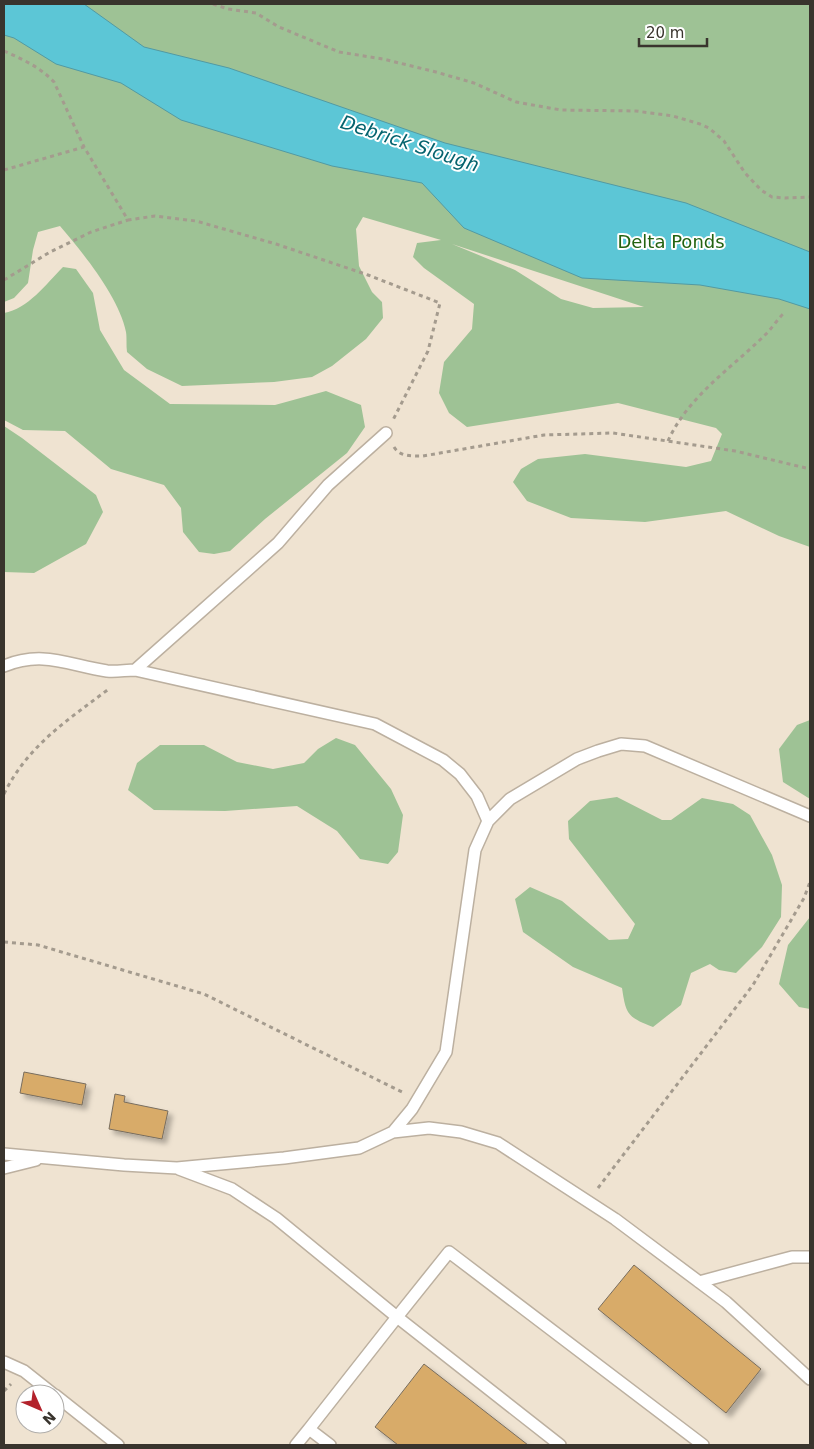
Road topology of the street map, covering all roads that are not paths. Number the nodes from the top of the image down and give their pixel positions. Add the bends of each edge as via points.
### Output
1 (386, 433) road end
2 (4, 666) edge
3 (135, 670) junction
4 (810, 816) edge
5 (488, 821) junction
6 (392, 1132) junction
7 (4, 1154) edge
8 (45, 1158) junction
9 (4, 1168) edge
10 (177, 1168) junction
11 (810, 1257) edge
12 (699, 1282) junction
13 (397, 1317) junction
14 (4, 1362) edge
15 (810, 1379) edge
16 (40, 1384) edge
17 (65, 1404) edge
18 (309, 1429) junction
19 (118, 1445) edge
20 (296, 1445) edge
21 (330, 1445) edge
22 (560, 1445) edge
23 (703, 1445) edge

1 - 3 lane via 328,486 278,543
2 - 3 lane via 18,660 48,658 109,671
3 - 5 lane via 375,724 443,760 460,774 477,796
4 - 5 lane via 645,746 621,744 578,759 510,799
5 - 6 lane via 475,850 446,1052 412,1109
6 - 10 lane via 359,1148
6 - 12 lane via 429,1128 460,1132 498,1143 615,1219
7 - 8 lane
8 - 9 lane
8 - 10 lane
10 - 13 lane via 232,1189 276,1218
11 - 12 lane via 792,1258
12 - 15 lane via 726,1302
13 - 18 lane
13 - 22 lane
13 - 23 lane via 449,1252
14 - 16 lane via 24,1371
17 - 19 lane
18 - 20 lane
18 - 21 lane

